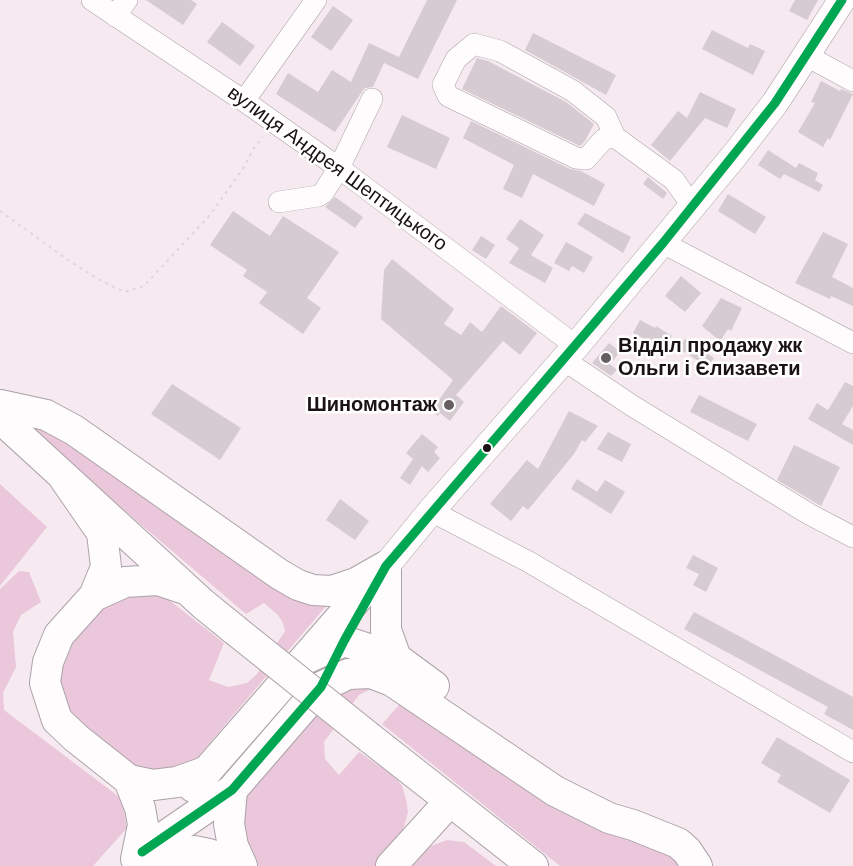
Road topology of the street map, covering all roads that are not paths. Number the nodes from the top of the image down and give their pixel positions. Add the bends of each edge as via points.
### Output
1 (92, 0) edge
2 (316, 0) edge
3 (834, 2) edge
4 (121, 8) edge
5 (807, 56) junction
6 (853, 81) edge
7 (372, 99) dead end
8 (244, 100) junction
9 (615, 137) junction
10 (339, 168) junction
11 (279, 202) dead end
12 (693, 207) junction
13 (663, 243) junction
14 (853, 343) edge
15 (570, 353) junction
16 (0, 405) edge
17 (0, 418) edge
18 (64, 478) junction
19 (431, 511) junction
20 (853, 537) edge
21 (386, 566) junction
22 (188, 590) junction
23 (94, 596) junction
24 (344, 641) junction
25 (307, 658) junction
26 (396, 658) junction
27 (321, 687) junction
28 (853, 752) edge
29 (205, 772) junction
30 (129, 780) junction
31 (232, 790) junction
32 (450, 801) junction
33 (136, 859) edge
34 (236, 866) edge
35 (242, 866) edge
36 (391, 866) edge
37 (533, 866) edge
38 (697, 866) edge
39 (714, 866) edge

1 - 4 street, вулиця Андрея Шептицького
2 - 8 street
3 - 5 main road
4 - 8 street, вулиця Андрея Шептицького
5 - 6 street
5 - 12 main road via 775,104
7 - 10 street
8 - 10 street, вулиця Андрея Шептицького
9 - 9 street via 604,139 586,159 576,158 448,96 443,85 456,59 474,44 500,51 573,91 606,117
9 - 12 street via 674,180
10 - 11 street via 318,196
10 - 15 street, вулиця Андрея Шептицького
12 - 13 main road
13 - 14 street
13 - 15 main road
15 - 19 main road
15 - 20 street, вулиця Андрея Шептицького via 641,411
16 - 21 highway via 46,416 75,430 298,585 332,591
17 - 18 highway
18 - 22 highway
18 - 23 highway via 102,533 106,567
19 - 21 main road
19 - 28 street via 529,562
21 - 24 main road
21 - 25 highway
21 - 26 highway via 387,630
22 - 23 highway via 158,580 125,582
22 - 32 highway, bridge
23 - 30 highway via 59,635 45,683 57,720
24 - 25 highway
24 - 26 highway
24 - 27 main road
25 - 29 highway
26 - 39 highway via 563,777 682,827 702,845
27 - 31 highway
27 - 38 highway via 348,674 371,673 392,681 555,790 609,818 678,843
29 - 30 highway via 153,785
29 - 33 highway
30 - 33 highway via 143,825
31 - 33 highway
31 - 35 highway via 229,824
32 - 36 highway
32 - 37 highway
33 - 34 highway via 194,851

